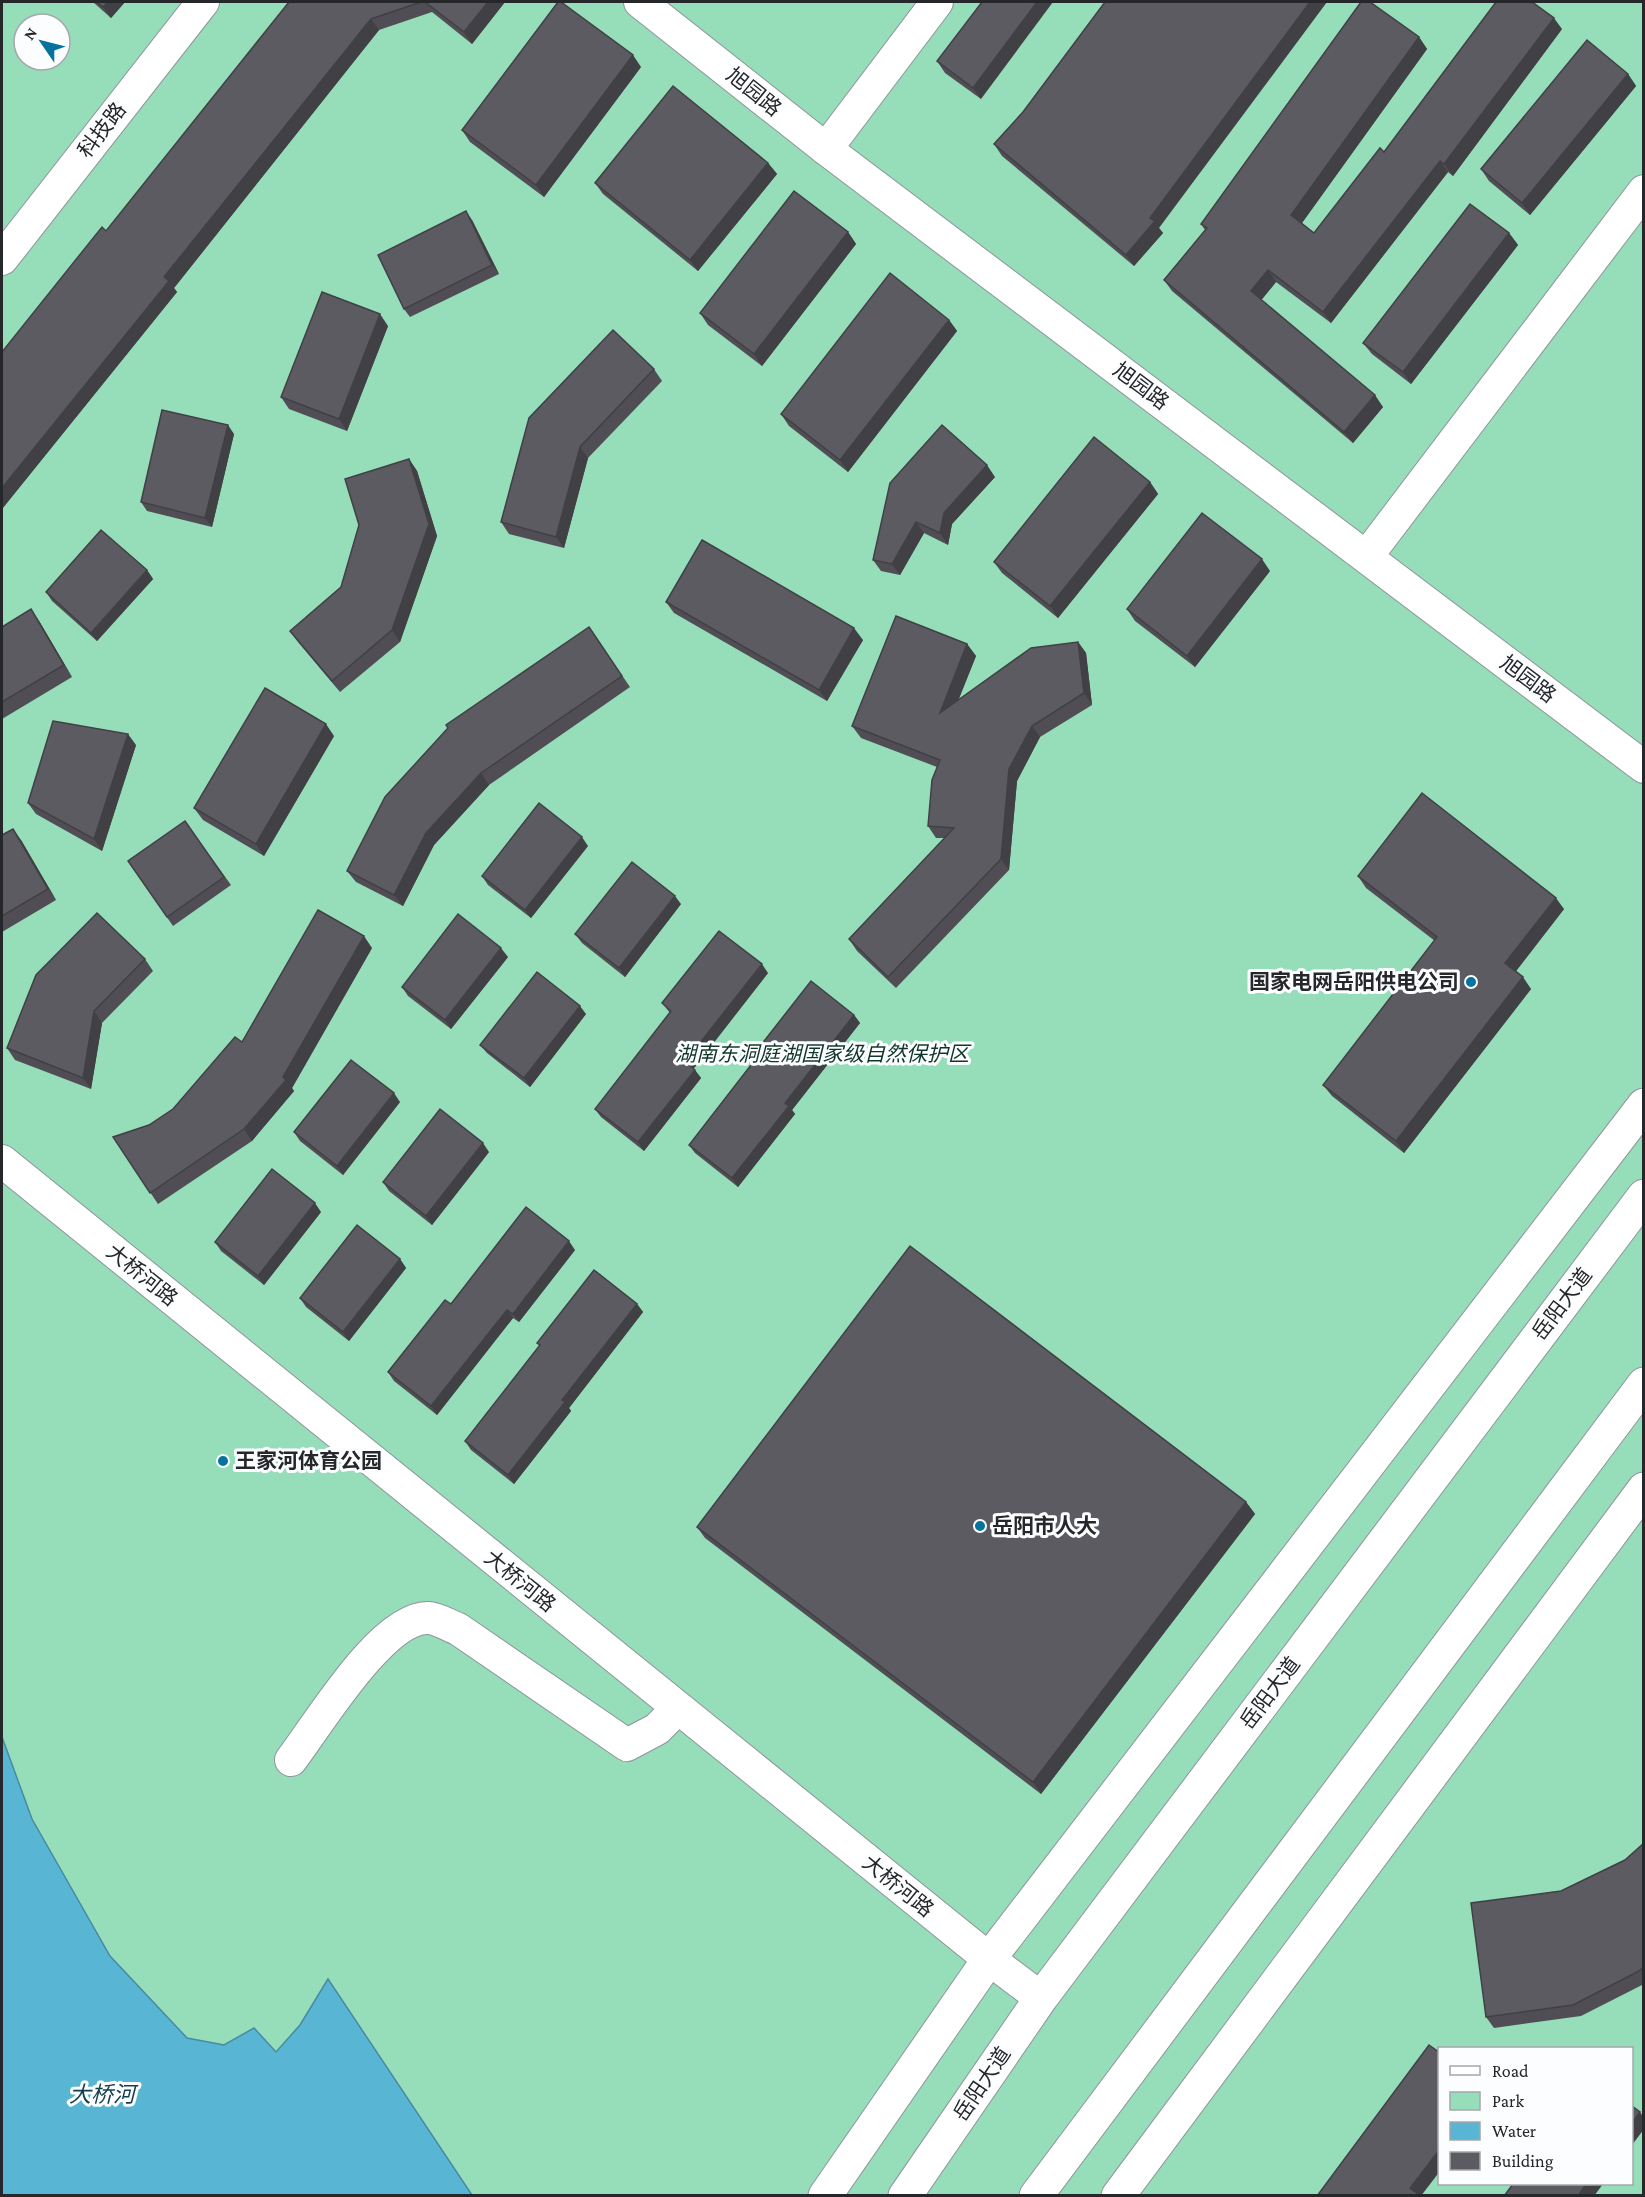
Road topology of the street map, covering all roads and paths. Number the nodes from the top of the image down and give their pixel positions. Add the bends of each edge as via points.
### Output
1 (203, 2) edge
2 (640, 2) edge
3 (937, 2) edge
4 (826, 149) junction
5 (1644, 191) edge
6 (2, 259) edge
7 (1367, 556) junction
8 (1644, 768) edge
9 (1644, 1105) edge
10 (2, 1161) edge
11 (1644, 1196) edge
12 (1644, 1384) edge
13 (1644, 1489) edge
14 (678, 1708) junction
15 (291, 1760) dead end
16 (989, 1959) junction
17 (1041, 1998) junction
18 (825, 2196) edge
19 (905, 2196) edge
20 (1036, 2196) edge
21 (1118, 2196) edge

1 - 6 street, 科技路
2 - 4 street, 旭园路
3 - 4 street
4 - 7 street, 旭园路
5 - 7 street
7 - 8 street, 旭园路
9 - 16 main road
10 - 14 street, 大桥河路
11 - 17 main road, 岳阳大道
12 - 20 main road
13 - 21 main road
14 - 15 street via 657,1729 627,1745 458,1629 428,1618 397,1628 371,1652
14 - 16 street, 大桥河路
16 - 17 street, 大桥河路
16 - 18 main road
17 - 19 main road, 岳阳大道

